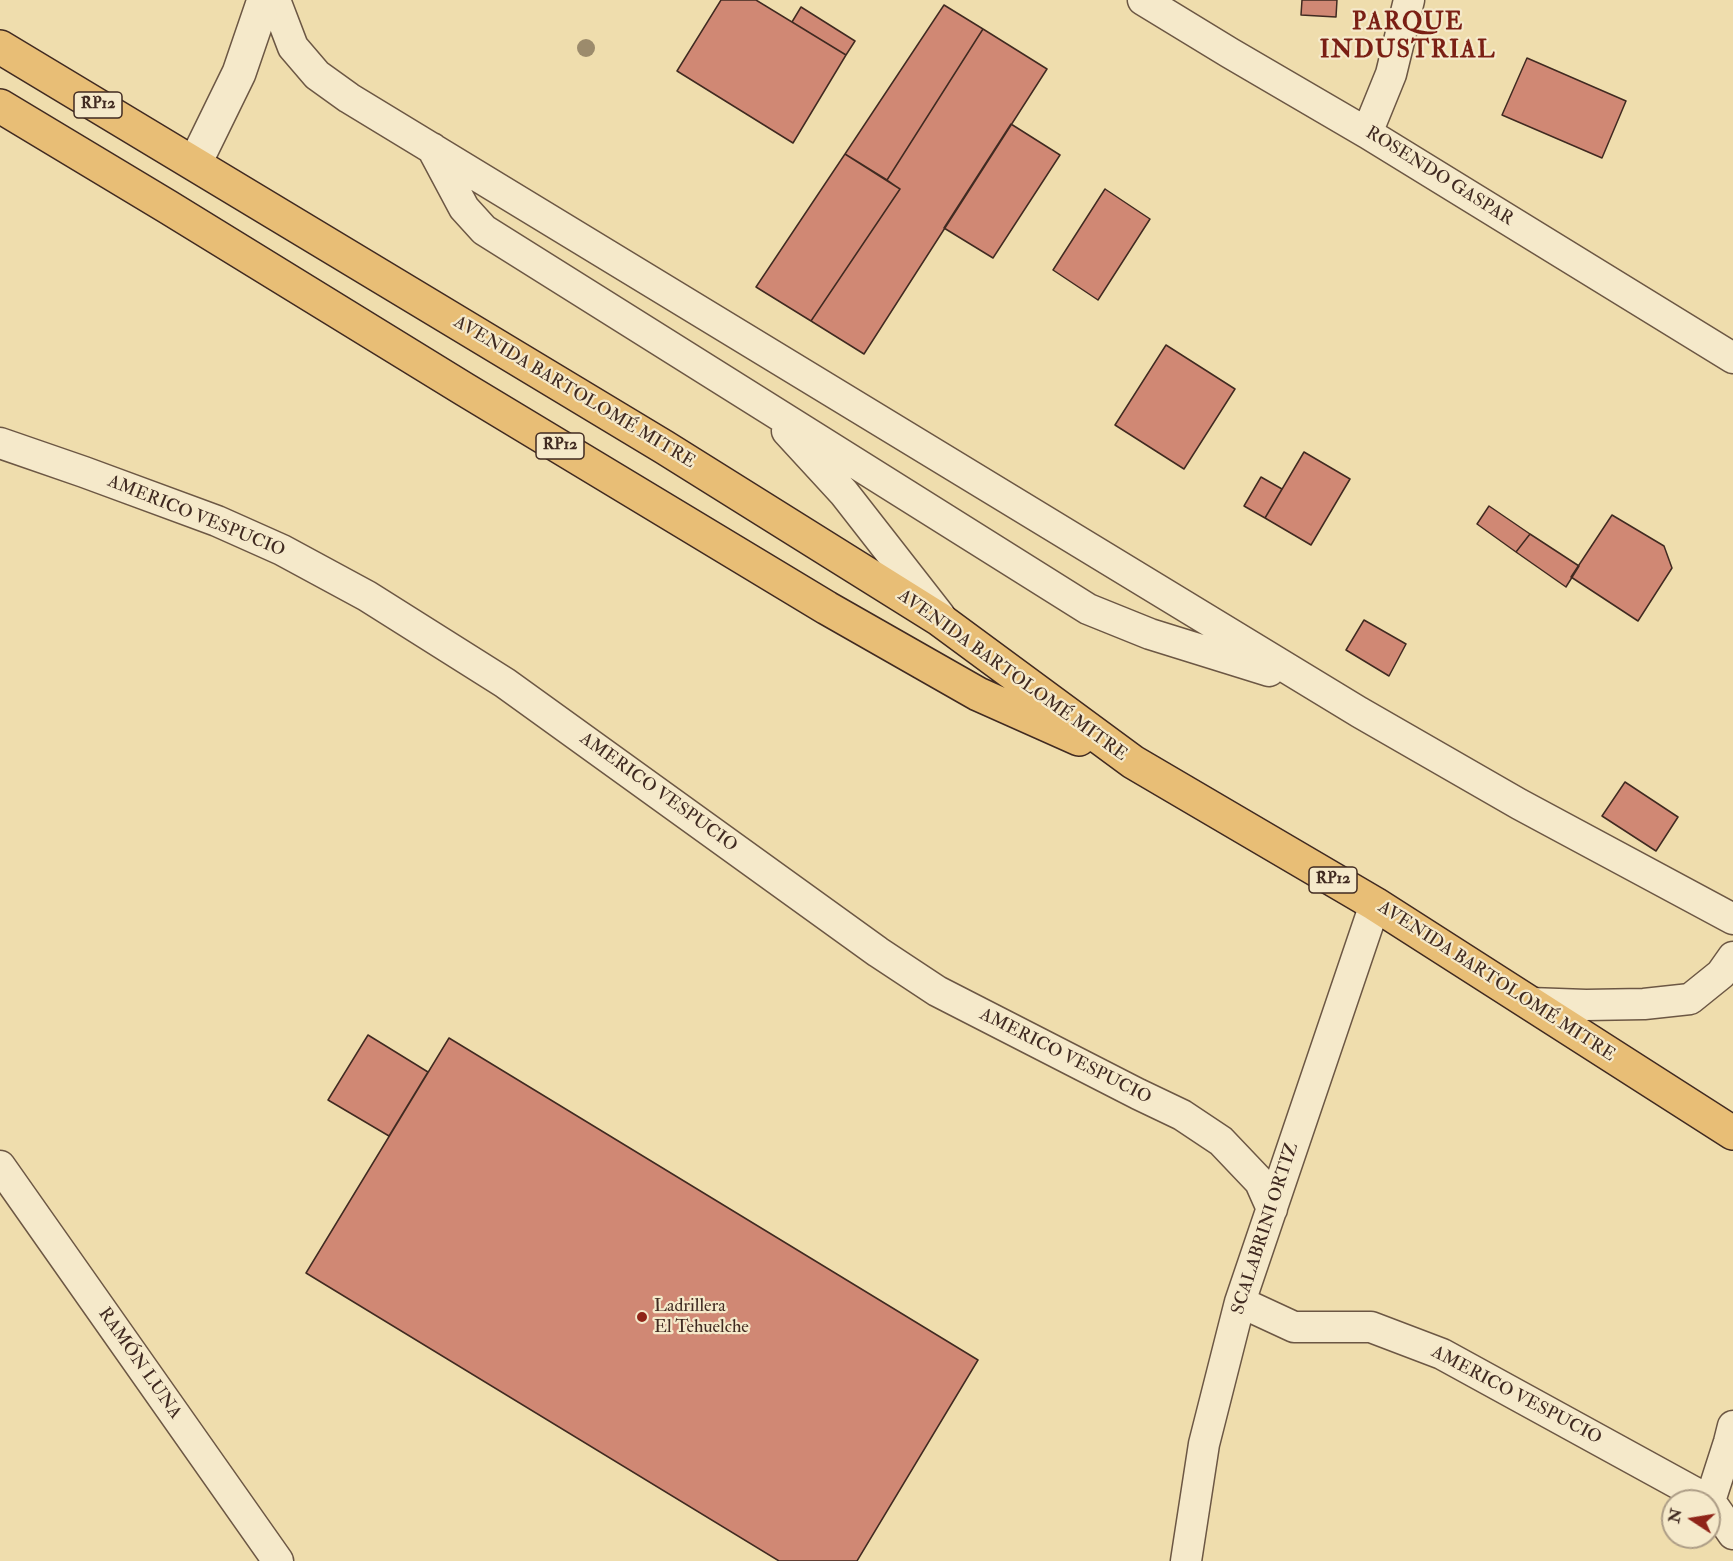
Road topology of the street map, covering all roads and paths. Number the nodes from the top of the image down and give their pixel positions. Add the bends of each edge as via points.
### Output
1 (264, 0) edge
2 (275, 0) edge
3 (1143, 0) edge
4 (1409, 0) edge
5 (0, 46) edge
6 (0, 106) edge
7 (1367, 133) junction
8 (432, 148) junction
9 (195, 164) junction
10 (1733, 358) edge
11 (761, 403) junction
12 (0, 443) edge
13 (947, 625) junction
14 (1312, 684) junction
15 (1133, 762) junction
16 (1375, 904) junction
17 (1733, 919) edge
18 (1733, 957) edge
19 (1530, 1003) junction
20 (1733, 1133) edge
21 (0, 1166) edge
22 (1272, 1209) junction
23 (1240, 1302) junction
24 (1733, 1426) edge
25 (1688, 1489) edge
26 (1714, 1489) edge
27 (1721, 1517) edge
28 (1733, 1534) edge
29 (278, 1561) edge
30 (1186, 1561) edge

1 - 9 street via 239,73
2 - 8 street via 293,46 317,75
3 - 7 street, ROSENDO GASPAR
4 - 7 street via 1391,74
5 - 9 main road, AVENIDA BARTOLOMÉ MITRE / RP12
6 - 15 main road, AVENIDA BARTOLOMÉ MITRE / RP12 via 827,608 978,694
7 - 10 street, ROSENDO GASPAR
8 - 11 street via 464,208 484,230
8 - 14 street
9 - 13 main road, AVENIDA BARTOLOMÉ MITRE / RP12 via 664,447
11 - 13 street via 844,494
11 - 14 street via 1088,609 1150,634
12 - 22 street, AMERICO VESPUCIO via 218,521 367,596 505,683 937,991 1182,1115 1221,1141 1260,1182
13 - 15 main road, AVENIDA BARTOLOMÉ MITRE / RP12
14 - 17 street via 1519,804
15 - 16 main road, AVENIDA BARTOLOMÉ MITRE / RP12
16 - 19 main road, AVENIDA BARTOLOMÉ MITRE / RP12
16 - 22 street, SCALABRINI ORTIZ
18 - 19 street via 1721,974 1690,999 1644,1004
19 - 20 main road, AVENIDA BARTOLOMÉ MITRE / RP12
21 - 29 street, RAMÓN LUNA
22 - 23 street, SCALABRINI ORTIZ
23 - 25 street, AMERICO VESPUCIO via 1294,1327 1371,1327 1442,1354
23 - 30 street, SCALABRINI ORTIZ via 1204,1444
24 - 26 street
27 - 28 street, AMERICO VESPUCIO

